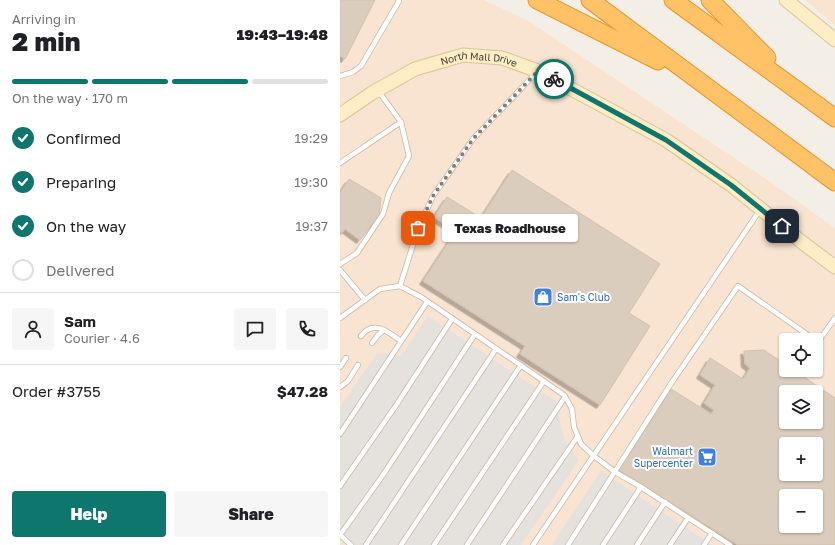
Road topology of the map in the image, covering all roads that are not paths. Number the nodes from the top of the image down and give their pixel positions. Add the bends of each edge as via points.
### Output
1 (398, 0) edge
2 (537, 0) edge
3 (590, 0) edge
4 (673, 0) edge
5 (710, 0) edge
6 (786, 0) edge
7 (835, 40) edge
8 (538, 71) junction
9 (340, 76) edge
10 (700, 82) junction
11 (377, 90) junction
12 (802, 94) junction
13 (340, 115) edge
14 (835, 118) edge
15 (400, 122) junction
16 (340, 163) edge
17 (835, 182) edge
18 (761, 209) junction
19 (340, 264) edge
20 (835, 267) edge
21 (340, 270) edge
22 (400, 286) junction
23 (365, 300) junction
24 (427, 302) junction
25 (340, 318) edge
26 (452, 318) junction
27 (835, 318) edge
28 (384, 330) junction
29 (805, 333) edge
30 (475, 334) junction
31 (823, 335) edge
32 (361, 336) dead end
33 (401, 341) junction
34 (372, 342) dead end
35 (496, 349) junction
36 (346, 358) dead end
37 (358, 365) dead end
38 (521, 365) junction
39 (340, 367) edge
40 (544, 381) junction
41 (340, 386) edge
42 (566, 397) junction
43 (340, 434) edge
44 (578, 436) junction
45 (594, 456) junction
46 (615, 472) junction
47 (340, 486) edge
48 (641, 487) junction
49 (665, 502) junction
50 (688, 518) junction
51 (712, 533) junction
52 (340, 535) edge
53 (351, 545) edge
54 (366, 545) edge
55 (401, 545) edge
56 (434, 545) edge
57 (467, 545) edge
58 (503, 545) edge
59 (533, 545) edge
60 (568, 545) edge
61 (603, 545) edge
62 (637, 545) edge
63 (670, 545) edge
64 (704, 545) edge
65 (730, 545) edge

1 - 9 lane via 361,66
2 - 10 highway
3 - 10 highway
4 - 12 highway
5 - 12 highway
6 - 7 street
8 - 11 street, North Mall Drive via 502,58 463,55 415,69
8 - 18 street, North Mall Drive via 666,140
8 - 22 lane via 473,139 433,196 418,228
10 - 17 highway
11 - 13 street, North Mall Drive
11 - 15 lane
12 - 14 highway
15 - 16 lane
15 - 19 lane via 409,156 389,193 383,214 357,253
18 - 20 street, North Mall Drive
18 - 45 lane
21 - 23 lane
22 - 23 lane via 380,289
22 - 24 lane
23 - 25 lane
24 - 26 lane
24 - 33 lane
26 - 30 lane
26 - 47 lane
27 - 31 lane
28 - 32 lane via 371,327
28 - 33 lane
28 - 34 lane
29 - 46 lane via 738,286 672,382
30 - 35 lane
30 - 52 lane
33 - 43 lane
35 - 38 lane
35 - 54 lane
36 - 39 lane
37 - 41 lane via 348,381
38 - 40 lane
38 - 55 lane
40 - 42 lane
40 - 56 lane
42 - 44 lane via 572,409
42 - 57 lane
44 - 45 lane via 581,444
44 - 58 lane
45 - 46 lane
45 - 59 lane
46 - 48 lane
46 - 60 lane
48 - 49 lane
48 - 61 lane
49 - 50 lane
49 - 62 lane
50 - 51 lane
50 - 63 lane
51 - 64 lane
51 - 65 lane
52 - 53 lane

